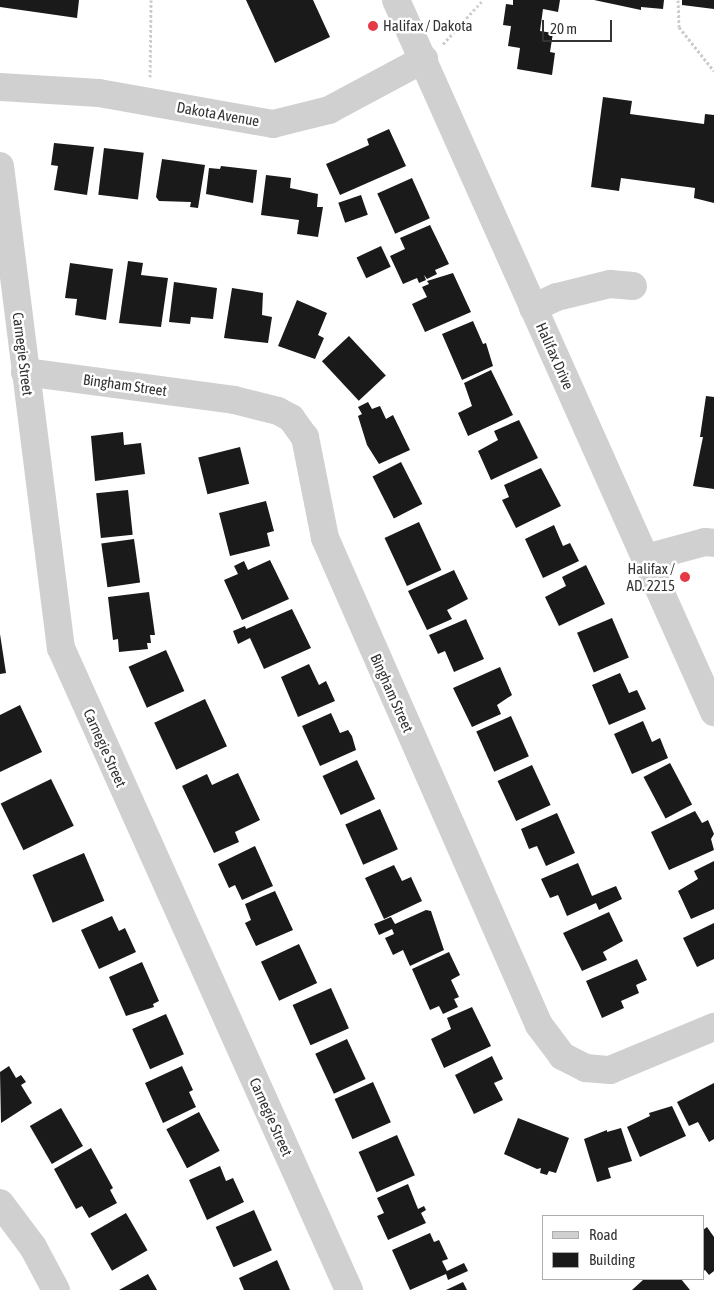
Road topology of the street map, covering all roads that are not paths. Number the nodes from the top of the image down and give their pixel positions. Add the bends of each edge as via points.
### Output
1 (396, 0) edge
2 (433, 52) junction
3 (0, 88) edge
4 (0, 166) edge
5 (632, 286) dead end
6 (533, 308) junction
7 (25, 372) junction
8 (714, 543) edge
9 (646, 558) junction
10 (714, 712) edge
11 (714, 1028) edge
12 (0, 1203) edge
13 (56, 1290) edge
14 (348, 1290) edge

1 - 2 street, Halifax Drive
2 - 3 street, Dakota Avenue via 329,110 273,124 99,93
2 - 6 street, Halifax Drive
4 - 7 street, Carnegie Street
5 - 6 street via 610,284 557,297
6 - 9 street, Halifax Drive
7 - 11 street, Bingham Street via 234,400 278,411 291,418 305,437 325,538 539,1025 562,1056 586,1068 610,1070
7 - 14 street, Carnegie Street via 61,648
8 - 9 street via 705,542
9 - 10 street, Halifax Drive
12 - 13 street via 33,1247

